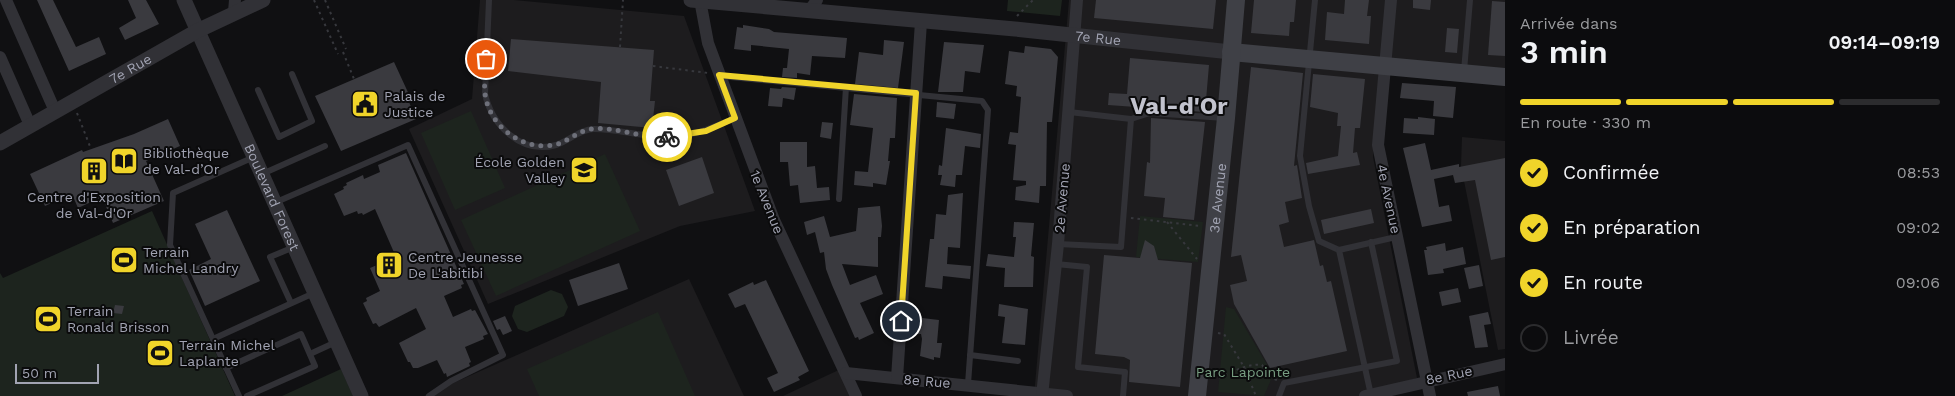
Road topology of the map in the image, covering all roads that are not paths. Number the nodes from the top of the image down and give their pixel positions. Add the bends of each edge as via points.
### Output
1 (6, 0) edge
2 (184, 0) edge
3 (263, 0) edge
4 (490, 0) edge
5 (697, 0) edge
6 (1077, 0) edge
7 (1236, 0) edge
8 (1316, 0) edge
9 (1391, 0) edge
10 (1470, 0) edge
11 (744, 2) edge
12 (234, 6) edge
13 (813, 6) edge
14 (921, 22) junction
15 (197, 31) junction
16 (1074, 35) junction
17 (1231, 52) junction
18 (0, 57) edge
19 (1311, 59) junction
20 (1385, 66) junction
21 (1464, 73) junction
22 (292, 74) dead end
23 (719, 75) junction
24 (1505, 77) edge
25 (846, 87) junction
26 (258, 90) dead end
27 (916, 93) junction
28 (55, 111) junction
29 (1069, 112) junction
30 (735, 118) junction
31 (1226, 118) junction
32 (1131, 119) junction
33 (30, 126) junction
34 (0, 143) edge
35 (325, 146) dead end
36 (254, 157) junction
37 (261, 174) junction
38 (839, 199) dead end
39 (274, 203) junction
40 (1396, 237) junction
41 (1371, 242) junction
42 (1058, 244) junction
43 (294, 247) junction
44 (1339, 250) junction
45 (1056, 264) junction
46 (314, 292) junction
47 (291, 303) junction
48 (213, 339) junction
49 (336, 342) junction
50 (310, 354) junction
51 (970, 355) junction
52 (1018, 361) dead end
53 (1505, 365) edge
54 (226, 368) junction
55 (1365, 368) junction
56 (846, 373) junction
57 (897, 378) junction
58 (1427, 380) junction
59 (968, 384) junction
60 (1042, 395) edge
61 (1368, 395) edge
62 (238, 396) edge
63 (247, 396) edge
64 (361, 396) edge
65 (429, 396) edge
66 (856, 396) edge
67 (1067, 396) edge
68 (1123, 396) edge
69 (1197, 396) edge
70 (1279, 396) edge
71 (1430, 396) edge

1 - 28 street
2 - 15 street, Boulevard Forest
3 - 12 street, 7e Rue
4 - 30 lane via 485,94 488,107 499,125 511,136 537,148 554,145 592,129 663,137 706,131
5 - 11 street, 7e Rue
5 - 23 street, 1e Avenue
6 - 16 street, 2e Avenue
7 - 17 main road, 3e Avenue
8 - 19 lane
9 - 20 street, 4e Avenue
10 - 21 lane
11 - 13 street, 7e Rue
12 - 15 street, 7e Rue
13 - 14 street, 7e Rue
14 - 16 street, 7e Rue
14 - 27 street
15 - 28 street, 7e Rue
15 - 36 street, Boulevard Forest
16 - 17 street, 7e Rue
16 - 29 street, 2e Avenue
17 - 19 main road, 7e Rue
17 - 31 main road, 3e Avenue
18 - 33 street
19 - 20 main road, 7e Rue
19 - 44 lane via 1302,128 1302,176 1319,241
20 - 21 main road, 7e Rue
20 - 40 street, 4e Avenue via 1378,145
21 - 24 main road, 7e Rue
22 - 26 lane via 312,121 279,136
23 - 25 lane
23 - 30 street, 1e Avenue
25 - 27 lane
25 - 38 lane
27 - 51 lane via 982,101 988,110
27 - 57 street
28 - 33 street, 7e Rue
29 - 32 lane
29 - 42 street, 2e Avenue
30 - 56 street, 1e Avenue via 774,220
31 - 32 lane via 1150,113
31 - 69 main road, 3e Avenue
32 - 42 lane via 1121,247
33 - 34 street, 7e Rue
35 - 37 lane
36 - 37 street, Boulevard Forest
36 - 48 lane via 173,193 170,245
37 - 39 street, Boulevard Forest
39 - 43 street, Boulevard Forest
39 - 65 lane via 408,145 503,355
40 - 41 lane
40 - 58 street, 4e Avenue
41 - 44 lane
41 - 55 lane via 1396,361
42 - 45 street, 2e Avenue
43 - 46 street, Boulevard Forest
43 - 47 lane via 270,257
44 - 55 lane
45 - 60 street, 2e Avenue
45 - 68 lane via 1087,267 1078,367 1125,372
46 - 47 lane
46 - 49 street, Boulevard Forest
47 - 48 lane
48 - 54 lane
49 - 50 lane
49 - 64 street, Boulevard Forest
50 - 54 lane via 301,334
50 - 63 lane via 315,366
51 - 52 lane
51 - 59 lane
53 - 58 street, 8e Rue
54 - 62 lane
55 - 61 lane
55 - 70 lane via 1284,382
56 - 57 street, 8e Rue
56 - 66 street, 1e Avenue
57 - 59 street, 8e Rue
58 - 61 street, 8e Rue
58 - 71 street, 4e Avenue
59 - 60 street, 8e Rue
60 - 67 street, 8e Rue

